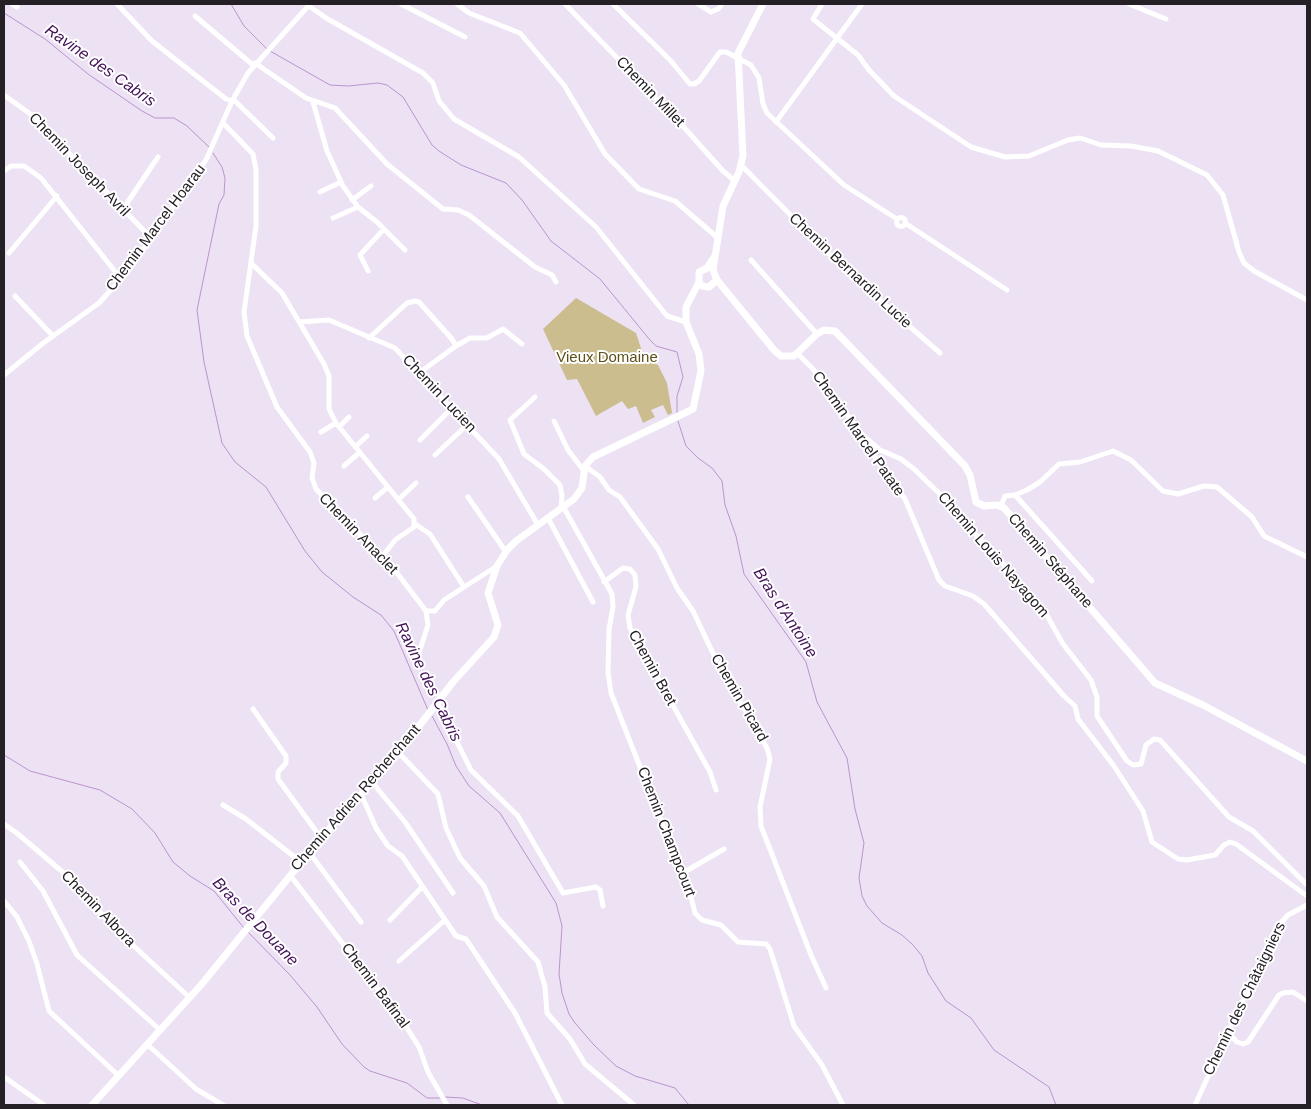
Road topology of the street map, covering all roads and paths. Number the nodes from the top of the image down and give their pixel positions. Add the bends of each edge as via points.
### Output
1 (117, 4) edge
2 (401, 4) edge
3 (457, 4) edge
4 (565, 4) edge
5 (614, 4) edge
6 (698, 4) edge
7 (722, 4) edge
8 (763, 4) edge
9 (822, 4) edge
10 (862, 4) edge
11 (1129, 4) edge
12 (309, 5) edge
13 (195, 16) dead end
14 (1166, 19) dead end
15 (465, 37) dead end
16 (837, 38) junction
17 (737, 58) junction
18 (254, 64) junction
19 (4, 95) edge
20 (233, 100) junction
21 (313, 102) junction
22 (776, 122) junction
23 (223, 124) junction
24 (273, 138) dead end
25 (158, 158) dead end
26 (741, 165) junction
27 (4, 170) edge
28 (735, 181) junction
29 (341, 182) junction
30 (371, 186) dead end
31 (320, 192) dead end
32 (57, 196) junction
33 (352, 200) junction
34 (358, 207) junction
35 (123, 209) junction
36 (334, 218) dead end
37 (384, 229) junction
38 (718, 238) junction
39 (152, 239) junction
40 (405, 250) dead end
41 (9, 253) dead end
42 (751, 260) dead end
43 (252, 264) junction
44 (710, 269) junction
45 (368, 271) dead end
46 (121, 279) junction
47 (556, 282) dead end
48 (717, 284) junction
49 (699, 285) junction
50 (1007, 290) dead end
51 (15, 296) dead end
52 (1307, 300) edge
53 (299, 322) junction
54 (686, 322) junction
55 (817, 334) junction
56 (53, 336) junction
57 (369, 338) junction
58 (522, 344) dead end
59 (456, 346) junction
60 (940, 353) dead end
61 (798, 354) junction
62 (419, 373) junction
63 (4, 375) edge
64 (535, 397) dead end
65 (452, 408) junction
66 (349, 417) dead end
67 (554, 421) dead end
68 (468, 424) junction
69 (337, 425) junction
70 (321, 432) dead end
71 (861, 433) junction
72 (367, 436) dead end
73 (420, 440) dead end
74 (355, 446) junction
75 (360, 452) junction
76 (435, 455) dead end
77 (344, 466) dead end
78 (585, 469) junction
79 (416, 483) dead end
80 (388, 487) junction
81 (1015, 495) junction
82 (468, 497) dead end
83 (375, 498) dead end
84 (398, 499) junction
85 (1001, 506) junction
86 (562, 508) junction
87 (548, 518) junction
88 (415, 524) junction
89 (538, 525) junction
90 (506, 552) junction
91 (382, 557) junction
92 (1307, 558) edge
93 (497, 566) junction
94 (1092, 581) dead end
95 (604, 582) junction
96 (464, 587) junction
97 (593, 602) dead end
98 (426, 611) junction
99 (419, 653) dead end
100 (436, 704) junction
101 (254, 709) dead end
102 (399, 752) junction
103 (1124, 758) junction
104 (1307, 761) edge
105 (1114, 766) junction
106 (372, 782) junction
107 (716, 790) dead end
108 (361, 794) junction
109 (223, 805) dead end
110 (4, 824) edge
111 (321, 838) junction
112 (724, 849) dead end
113 (309, 852) junction
114 (20, 862) dead end
115 (301, 862) junction
116 (681, 874) junction
117 (290, 875) junction
118 (1307, 885) edge
119 (422, 888) junction
120 (453, 893) dead end
121 (1307, 896) edge
122 (4, 901) edge
123 (1307, 905) edge
124 (603, 906) dead end
125 (390, 920) dead end
126 (445, 920) junction
127 (361, 922) dead end
128 (399, 961) dead end
129 (826, 988) dead end
130 (189, 997) junction
131 (1307, 1001) edge
132 (160, 1030) junction
133 (1228, 1032) junction
134 (148, 1045) junction
135 (119, 1076) junction
136 (4, 1077) edge
137 (44, 1105) edge
138 (92, 1105) edge
139 (223, 1105) edge
140 (447, 1105) edge
141 (562, 1105) edge
142 (634, 1105) edge
143 (843, 1105) edge
144 (1195, 1105) edge

1 - 20 street via 152,41 226,100
2 - 15 street
3 - 38 street via 470,13 520,33 564,86 605,154 639,189 675,201
4 - 28 street, Chemin Millet
5 - 17 street via 690,84 697,83 720,52
6 - 7 street via 711,12
8 - 17 main road via 740,46
9 - 16 street via 813,19
10 - 16 street
11 - 14 street
12 - 18 street, Chemin Marcel Hoarau
12 - 54 street via 423,73 433,83 439,101 454,119 519,157 596,227 667,316
13 - 18 street
16 - 22 street
16 - 52 street via 858,55 894,96 971,147 1005,157 1029,156 1080,138 1158,151 1207,175 1223,195 1244,263
17 - 22 street via 757,72 764,107
17 - 26 main road
18 - 20 street, Chemin Marcel Hoarau
18 - 21 street
19 - 35 street, Chemin Joseph Avril via 27,110
20 - 23 street, Chemin Marcel Hoarau
20 - 24 street
21 - 29 street via 327,151
21 - 47 street via 335,108 387,164 443,209 469,215 535,267 552,275
22 - 50 street via 844,186 897,219 898,226 905,223
23 - 39 street, Chemin Marcel Hoarau via 211,151
23 - 43 street, Chemin Anaclet via 255,159 256,226
25 - 35 street
26 - 28 main road
26 - 60 street, Chemin Bernardin Lucie via 837,263
27 - 32 street via 11,166 24,166 42,178
28 - 38 main road via 723,206
29 - 31 street
29 - 33 street
30 - 33 street
32 - 41 street
32 - 46 street
33 - 34 street
34 - 36 street
34 - 37 street
35 - 39 street, Chemin Joseph Avril
37 - 40 street
37 - 45 street via 360,255
38 - 44 main road
39 - 46 street, Chemin Marcel Hoarau
42 - 55 street
43 - 53 street via 282,292
43 - 91 street, Chemin Anaclet via 245,300 245,324 271,395 281,415 310,452 316,489
44 - 48 main road
44 - 49 main road via 699,272
46 - 56 street, Chemin Marcel Hoarau via 99,303
48 - 49 main road
48 - 61 main road via 774,350 786,357
49 - 54 main road via 686,304
51 - 56 street
53 - 57 street, Chemin Lucien via 329,320
53 - 69 street via 327,370 329,409
54 - 78 main road via 699,354 701,371 693,409 626,439 593,458
55 - 61 main road
55 - 85 main road, Chemin Stéphane via 824,330 834,331 965,466 976,502 984,506
56 - 63 street, Chemin Marcel Hoarau
57 - 59 street via 407,303 415,301
57 - 62 street, Chemin Lucien via 395,348
58 - 59 street via 503,329 487,338 470,338
59 - 62 street
61 - 71 street, Chemin Marcel Patate
62 - 65 street, Chemin Lucien
64 - 86 street via 510,420 524,454 560,486
65 - 68 street, Chemin Lucien
65 - 73 street
66 - 69 street
67 - 78 street, Chemin Picard via 568,450
68 - 76 street
68 - 89 street, Chemin Lucien via 504,466
69 - 70 street
69 - 74 street
71 - 103 street, Chemin Louis Nayagom via 880,450 914,469 945,499 1045,612 1062,644 1091,680 1097,697 1097,716
71 - 105 street, Chemin Marcel Patate via 904,499 939,580 984,604 1075,706 1078,719
72 - 74 street
74 - 75 street
75 - 77 street
75 - 80 street
78 - 86 main road, Chemin Adrien Recherchant via 579,492
78 - 129 street, Chemin Picard via 600,477 609,490 620,497 658,549 719,666 767,748 770,759 760,807 761,826
79 - 84 street
80 - 83 street
80 - 84 street
81 - 85 street via 1005,496
81 - 92 street via 1040,482 1059,464 1080,462 1113,451 1131,460 1163,491 1178,494 1210,485 1217,487 1252,517 1264,536
81 - 94 street
82 - 90 street
84 - 88 street
85 - 104 main road, Chemin Stéphane via 1155,683
86 - 87 main road, Chemin Adrien Recherchant
86 - 95 street, Chemin Champcourt
87 - 89 main road, Chemin Adrien Recherchant
87 - 97 street
88 - 91 street via 395,540
88 - 96 street via 430,534
89 - 90 main road, Chemin Adrien Recherchant
90 - 93 main road, Chemin Adrien Recherchant
91 - 98 street, Chemin Anaclet
93 - 96 street
93 - 100 main road, Chemin Adrien Recherchant via 488,593 497,631
95 - 107 street, Chemin Bret via 623,568 630,569 635,575 636,588 628,615 630,628 710,772
95 - 116 street, Chemin Champcourt via 613,599 609,628 609,686
96 - 98 street via 444,600 435,611
98 - 99 street via 428,624
100 - 102 main road, Chemin Adrien Recherchant
100 - 124 street via 471,770 518,816 563,893 596,887 600,890
101 - 111 street via 286,756 278,779
102 - 106 main road, Chemin Adrien Recherchant
102 - 142 street via 438,794 446,828 460,858 484,886 497,917 538,962 545,987 546,1013 570,1039 585,1064
103 - 105 street
103 - 118 street via 1133,765 1141,764 1146,745 1154,739 1160,740 1229,817 1253,831
105 - 121 street, Chemin Marcel Patate via 1143,811 1152,842 1161,850 1187,860 1215,856 1230,842
106 - 108 main road, Chemin Adrien Recherchant
106 - 120 street via 406,822
108 - 111 main road, Chemin Adrien Recherchant
108 - 119 street via 376,828 388,846 402,856
109 - 115 street
110 - 130 street, Chemin Albora via 72,880 111,925
111 - 113 main road, Chemin Adrien Recherchant
112 - 116 street
113 - 115 main road, Chemin Adrien Recherchant
113 - 127 street
114 - 132 street via 40,886 77,955
115 - 117 main road, Chemin Adrien Recherchant
116 - 143 street, Chemin Champcourt via 698,917 721,925 738,942 766,944 794,1026 822,1065
117 - 130 main road, Chemin Adrien Recherchant
117 - 140 street, Chemin Bafinal via 404,1023
119 - 125 street
119 - 126 street
122 - 135 street via 17,917 29,941 49,1011
123 - 133 street, Chemin des Châtaigniers via 1288,915 1276,928
126 - 128 street
126 - 141 street via 456,936 466,938 514,1013
130 - 132 main road, Chemin Adrien Recherchant
131 - 133 street via 1293,992 1279,995 1248,1042 1237,1042
132 - 134 main road, Chemin Adrien Recherchant
133 - 144 street, Chemin des Châtaigniers
134 - 135 main road, Chemin Adrien Recherchant
134 - 139 street via 196,1090
135 - 138 main road, Chemin Adrien Recherchant
136 - 137 street

